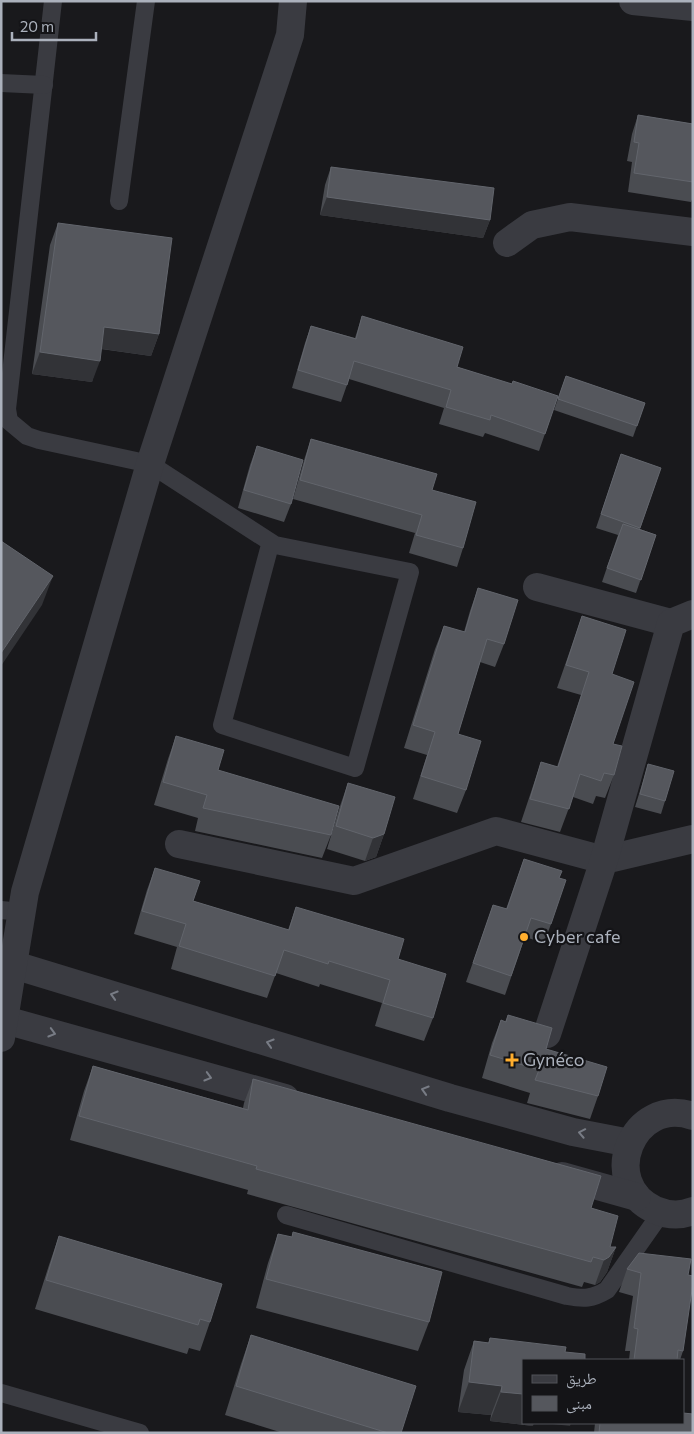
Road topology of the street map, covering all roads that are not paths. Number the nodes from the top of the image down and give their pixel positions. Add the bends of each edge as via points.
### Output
1 (53, 1) edge
2 (146, 1) edge
3 (293, 1) edge
4 (633, 1) edge
5 (693, 7) edge
6 (1, 83) edge
7 (44, 85) junction
8 (119, 201) dead end
9 (693, 232) edge
10 (507, 243) dead end
11 (150, 464) junction
12 (270, 544) dead end
13 (537, 587) dead end
14 (682, 619) edge
15 (693, 839) edge
16 (179, 844) dead end
17 (604, 860) junction
18 (12, 911) edge
19 (14, 965) junction
20 (3, 1029) edge
21 (547, 1034) edge
22 (306, 1104) edge
23 (692, 1111) edge
24 (630, 1143) junction
25 (543, 1171) edge
26 (637, 1197) junction
27 (693, 1212) edge
28 (662, 1213) junction
29 (286, 1215) dead end
30 (1, 1393) edge
31 (140, 1433) edge

1 - 7 lane
2 - 8 lane
3 - 11 street via 290,35
4 - 5 street
6 - 7 lane
7 - 11 lane via 7,409 9,421 27,436 39,440
9 - 10 street via 570,217 532,225
11 - 12 lane via 274,545 410,572 354,768 222,725
11 - 18 street via 25,892
13 - 14 street
14 - 17 street
15 - 17 street
16 - 17 street via 354,881 496,831
17 - 21 street
18 - 19 street
19 - 20 street
24 -> 19 street via 573,1132 450,1098
20 -> 22 street
23 - 24 street via 661,1115 648,1121
24 - 26 street via 625,1156 625,1171
25 - 26 street
26 - 28 street
27 - 28 street
28 - 29 lane via 607,1290 595,1297 582,1298
30 - 31 lane

